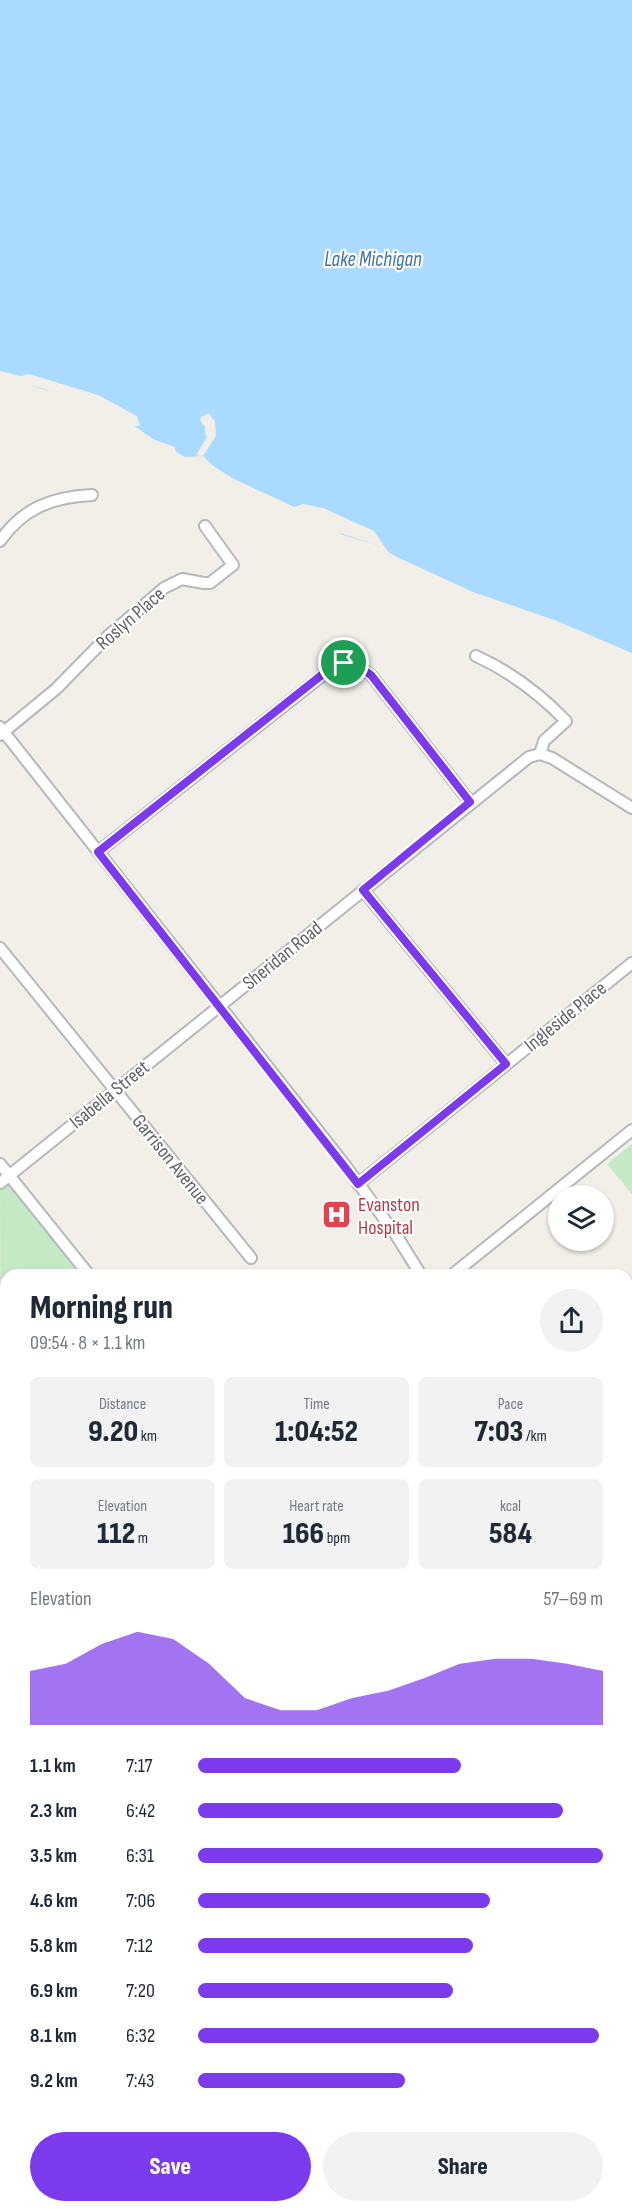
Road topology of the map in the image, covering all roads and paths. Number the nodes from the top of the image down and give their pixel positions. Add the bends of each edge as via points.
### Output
1 (92, 495) dead end
2 (205, 526) dead end
3 (0, 541) edge
4 (476, 656) dead end
5 (1, 732) edge
6 (540, 754) junction
7 (470, 802) junction
8 (632, 808) edge
9 (98, 852) junction
10 (363, 890) junction
11 (0, 948) edge
12 (632, 963) edge
13 (219, 1006) junction
14 (506, 1064) junction
15 (114, 1090) junction
16 (632, 1130) edge
17 (0, 1164) edge
18 (9, 1176) junction
19 (0, 1183) edge
20 (358, 1184) junction
21 (252, 1258) dead end
22 (83, 1269) edge
23 (417, 1269) edge
24 (459, 1269) edge

1 - 3 street via 70,497 30,511 12,524
2 - 5 street, Roslyn Place via 233,565 210,583 182,579 164,588 109,635 56,689
4 - 6 street via 525,684 566,721 544,741
5 - 9 street
6 - 7 street, Sheridan Road via 517,764
6 - 8 street
7 - 9 street via 371,675 344,663 328,670
7 - 10 street, Sheridan Road
9 - 13 street
10 - 13 street, Sheridan Road
10 - 14 street
11 - 15 street, Garrison Avenue
12 - 14 street, Ingleside Place
13 - 15 street, Isabella Street
13 - 20 street
14 - 20 street, Ingleside Place
15 - 18 street, Isabella Street
15 - 21 street, Garrison Avenue
16 - 24 street
17 - 18 street
18 - 19 street, Isabella Street
18 - 22 street
20 - 23 street

